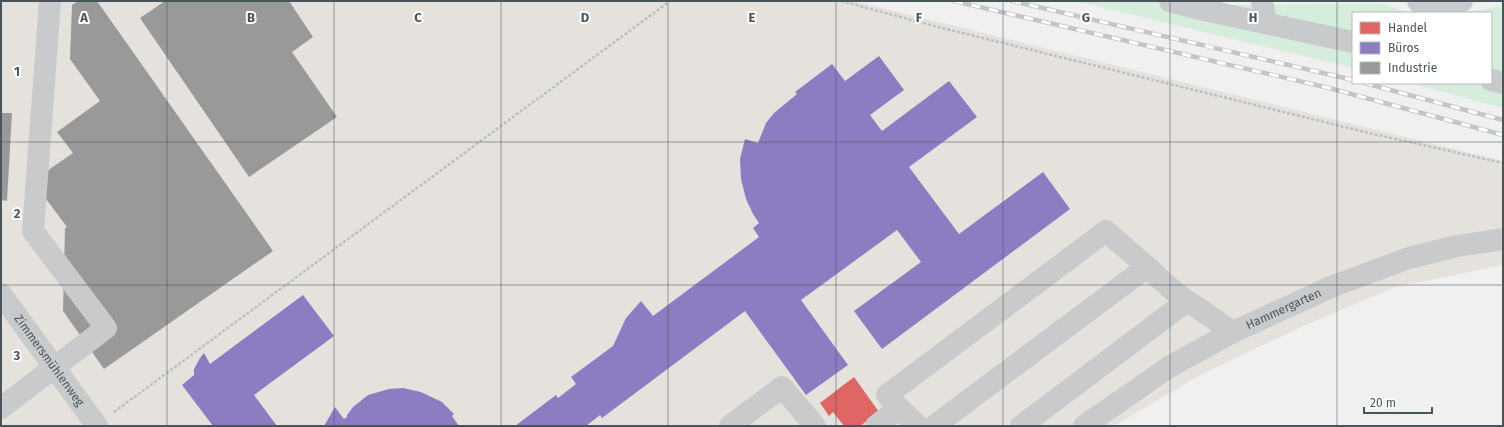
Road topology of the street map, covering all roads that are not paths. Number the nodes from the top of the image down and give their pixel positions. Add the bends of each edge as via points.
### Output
1 (50, 1) edge
2 (1170, 1) edge
3 (1262, 1) edge
4 (1418, 1) edge
5 (1462, 1) edge
6 (1266, 23) junction
7 (1352, 42) edge
8 (1492, 80) edge
9 (1503, 83) edge
10 (1503, 239) edge
11 (1147, 267) junction
12 (1, 294) edge
13 (1187, 300) junction
14 (1233, 332) junction
15 (55, 368) junction
16 (1, 408) edge
17 (899, 408) junction
18 (96, 425) edge
19 (730, 426) edge
20 (815, 426) edge
21 (876, 426) edge
22 (918, 426) edge
23 (934, 426) edge
24 (1021, 426) edge
25 (1084, 426) edge

1 - 15 street via 33,231 106,328
2 - 6 street
3 - 6 street
4 - 5 street via 1422,6
6 - 7 street
8 - 9 street
10 - 14 street, Hammergarten via 1457,246 1409,258 1331,287
11 - 13 street
11 - 17 street via 1106,231 888,395
11 - 23 street
12 - 15 street, Zimmersmühlenweg
13 - 14 street
13 - 24 street
14 - 25 street, Hammergarten via 1169,367
15 - 16 street
15 - 18 street, Zimmersmühlenweg
17 - 21 street
17 - 22 street
19 - 20 street via 782,388

